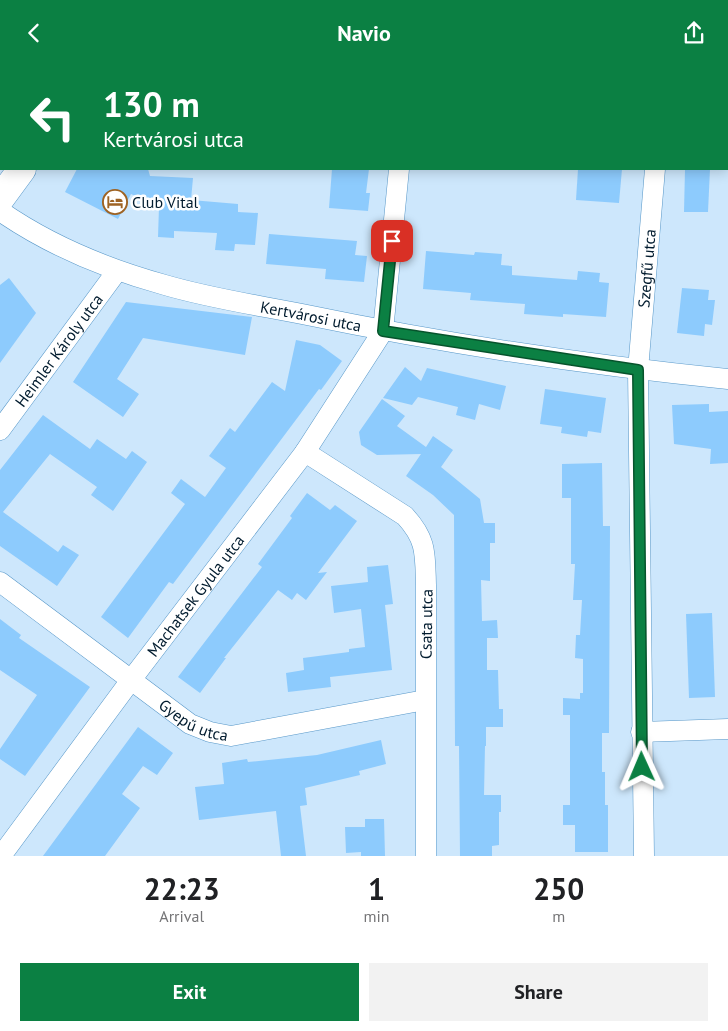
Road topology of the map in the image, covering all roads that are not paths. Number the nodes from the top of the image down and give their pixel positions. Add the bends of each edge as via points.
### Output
1 (21, 170) edge
2 (399, 170) edge
3 (655, 170) edge
4 (0, 199) edge
5 (0, 211) edge
6 (117, 271) junction
7 (383, 331) junction
8 (638, 370) junction
9 (728, 379) edge
10 (0, 430) edge
11 (305, 452) junction
12 (0, 582) edge
13 (131, 680) junction
14 (425, 699) junction
15 (728, 729) edge
16 (642, 732) junction
17 (1, 856) edge
18 (426, 856) edge
19 (644, 856) edge

1 - 4 street
2 - 7 street
3 - 8 street, Szegfű utca
5 - 6 street, Kertvárosi utca via 50,241
6 - 7 street, Kertvárosi utca via 166,286
6 - 10 street, Heimler Károly utca
7 - 8 street, Kertvárosi utca
7 - 11 street, Machatsek Gyula utca
8 - 9 street, Kertvárosi utca
8 - 16 street, Szegfű utca
11 - 13 street, Machatsek Gyula utca
11 - 14 street, Csata utca via 405,516 418,530 426,561
12 - 13 street, Gyepű utca
13 - 14 street, Gyepű utca via 190,724 231,736
13 - 17 street, Machatsek Gyula utca
14 - 18 street, Csata utca
15 - 16 street
16 - 19 street, Szegfű utca

